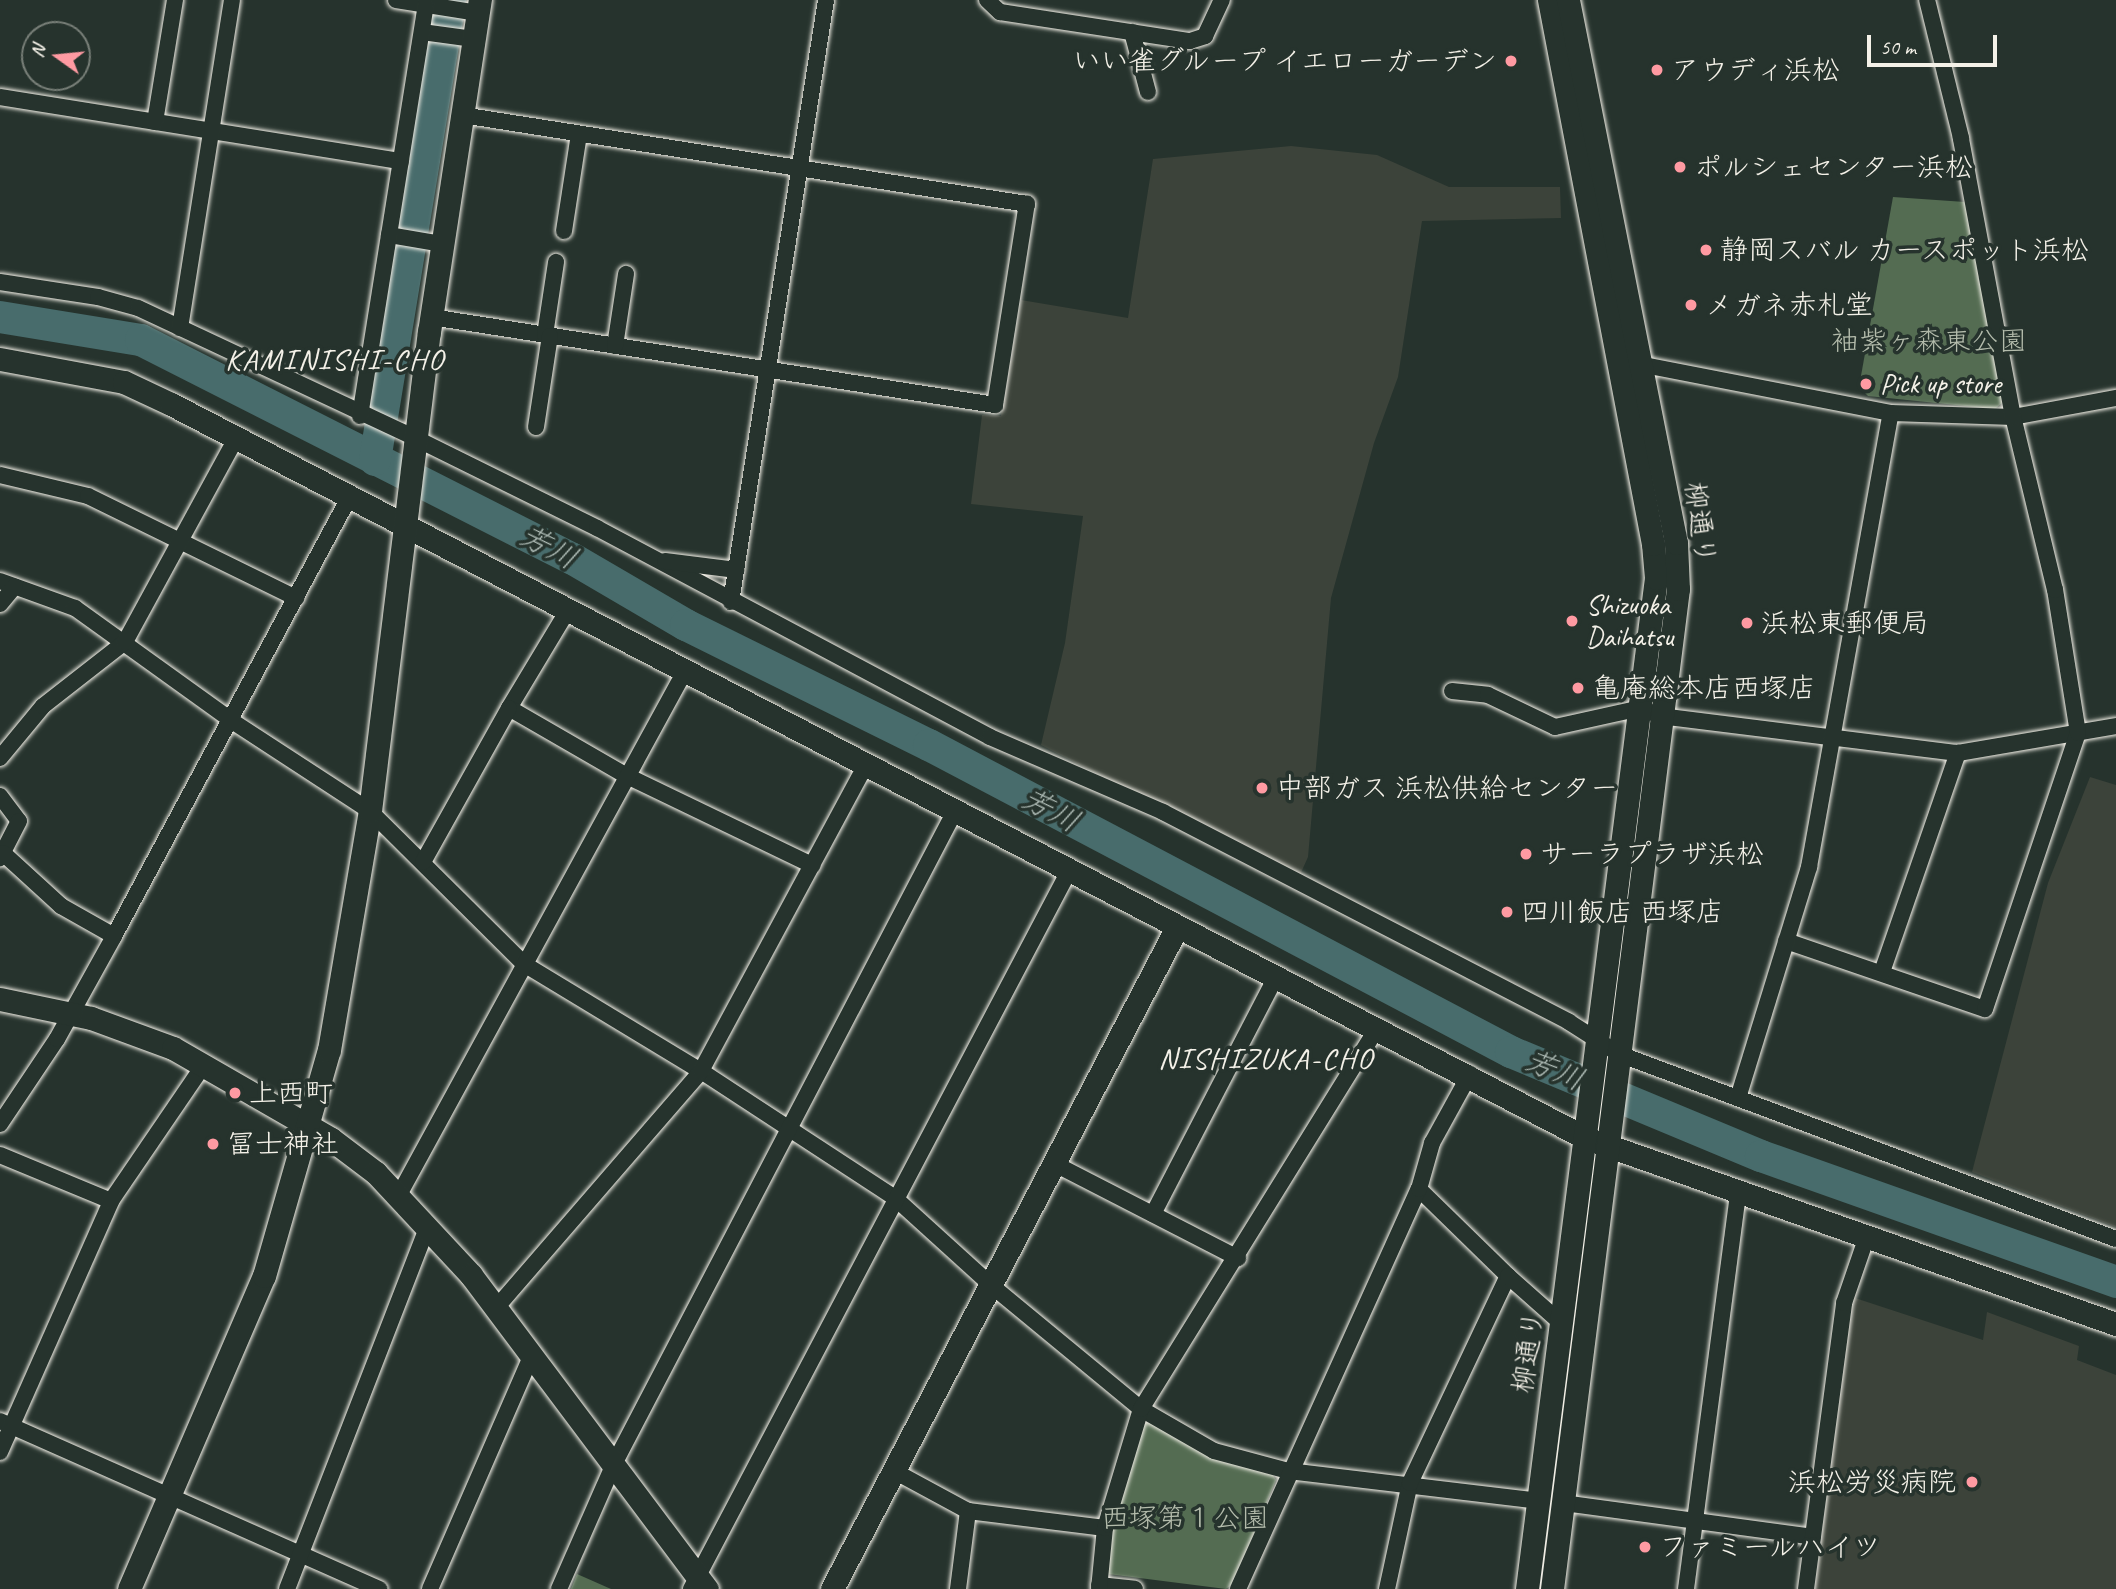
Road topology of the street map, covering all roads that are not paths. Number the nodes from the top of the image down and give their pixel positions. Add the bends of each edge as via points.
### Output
1 (174, 0) edge
2 (232, 0) edge
3 (396, 0) edge
4 (826, 0) edge
5 (987, 0) edge
6 (1222, 0) edge
7 (1549, 0) edge
8 (1568, 0) edge
9 (1927, 0) edge
10 (431, 6) junction
11 (474, 8) edge
12 (426, 32) junction
13 (1132, 32) junction
14 (465, 38) junction
15 (1148, 92) dead end
16 (0, 97) edge
17 (462, 115) junction
18 (155, 121) junction
19 (211, 130) junction
20 (579, 134) junction
21 (401, 161) junction
22 (800, 168) junction
23 (564, 231) dead end
24 (393, 236) junction
25 (432, 243) junction
26 (556, 262) dead end
27 (626, 274) dead end
28 (0, 282) edge
29 (431, 317) junction
30 (180, 328) junction
31 (548, 335) junction
32 (615, 346) junction
33 (0, 359) edge
34 (1639, 364) junction
35 (768, 370) junction
36 (2116, 398) edge
37 (1891, 413) junction
38 (2012, 417) junction
39 (366, 418) junction
40 (536, 426) dead end
41 (236, 438) junction
42 (409, 440) junction
43 (0, 475) edge
44 (349, 498) junction
45 (407, 517) junction
46 (182, 541) junction
47 (655, 560) junction
48 (736, 570) junction
49 (8, 583) edge
50 (296, 598) junction
51 (731, 601) junction
52 (0, 604) edge
53 (568, 610) junction
54 (125, 642) junction
55 (685, 671) junction
56 (1452, 691) dead end
57 (509, 708) junction
58 (1650, 712) junction
59 (232, 721) junction
60 (2116, 726) edge
61 (2078, 733) junction
62 (1832, 741) junction
63 (1958, 754) junction
64 (0, 758) edge
65 (865, 767) junction
66 (625, 775) junction
67 (0, 796) edge
68 (370, 811) junction
69 (955, 811) junction
70 (1, 856) edge
71 (423, 862) junction
72 (812, 865) junction
73 (1070, 869) junction
74 (1177, 927) junction
75 (114, 936) junction
76 (1786, 942) junction
77 (524, 964) junction
78 (1882, 972) junction
79 (1277, 975) junction
80 (0, 999) edge
81 (71, 1013) junction
82 (1378, 1027) junction
83 (1609, 1051) junction
84 (203, 1066) junction
85 (701, 1071) junction
86 (1470, 1074) junction
87 (1738, 1098) junction
88 (0, 1124) edge
89 (310, 1127) junction
90 (788, 1131) junction
91 (1597, 1135) junction
92 (0, 1155) edge
93 (1055, 1164) junction
94 (1419, 1189) junction
95 (400, 1193) junction
96 (1738, 1194) junction
97 (895, 1198) junction
98 (111, 1201) junction
99 (1153, 1214) junction
100 (428, 1226) junction
101 (1866, 1239) junction
102 (2116, 1239) edge
103 (1238, 1258) junction
104 (1508, 1276) junction
105 (992, 1286) junction
106 (496, 1308) junction
107 (1562, 1324) junction
108 (2116, 1324) edge
109 (532, 1354) junction
110 (1141, 1409) junction
111 (6, 1424) edge
112 (0, 1452) edge
113 (614, 1464) junction
114 (894, 1471) junction
115 (1288, 1471) junction
116 (1410, 1483) junction
117 (170, 1498) junction
118 (1538, 1501) junction
119 (1563, 1503) junction
120 (968, 1511) junction
121 (1694, 1521) junction
122 (1105, 1528) junction
123 (1812, 1537) junction
124 (304, 1553) junction
125 (698, 1584) edge
126 (1099, 1587) edge
127 (129, 1589) edge
128 (287, 1589) edge
129 (380, 1589) edge
130 (429, 1589) edge
131 (559, 1589) edge
132 (832, 1589) edge
133 (958, 1589) edge
134 (1135, 1589) edge
135 (1238, 1589) edge
136 (1387, 1589) edge
137 (1527, 1589) edge
138 (1552, 1589) edge
139 (1686, 1589) edge
140 (1806, 1589) edge

1 - 18 street
2 - 19 street
3 - 10 street
4 - 22 street
5 - 13 street via 1000,12
6 - 13 street via 1210,29 1198,40
7 - 58 street, 柳通り via 1653,544
8 - 34 street, 柳通り
9 - 38 street via 1961,138
10 - 11 street
10 - 12 street
11 - 14 street
12 - 14 street
12 - 21 street
13 - 15 street
14 - 17 street
16 - 18 street
17 - 20 street
17 - 25 street
18 - 19 street
19 - 21 street
19 - 30 street
20 - 22 street
20 - 23 street
21 - 24 street
22 - 35 street
22 - 35 street via 1027,204 1023,230 995,405
24 - 25 street
24 - 39 street
25 - 29 street
26 - 31 street
27 - 32 street
28 - 30 street via 118,302
29 - 31 street
29 - 42 street
30 - 39 street
31 - 32 street
31 - 40 street
32 - 35 street
33 - 41 street via 124,382
34 - 37 street
34 - 58 street, 柳通り via 1678,566
35 - 48 street
36 - 38 street
37 - 38 street
37 - 62 street
38 - 61 street via 2055,590
39 - 42 street
41 - 44 street
41 - 46 street
42 - 45 street
42 - 47 street
43 - 46 street via 88,496
44 - 45 street
44 - 50 street
45 - 53 street
45 - 68 street
46 - 50 street
46 - 54 street
47 - 48 street
47 - 51 street
48 - 51 street
49 - 52 street
49 - 54 street via 67,603
50 - 59 street
51 - 83 street via 990,737 1163,812
53 - 55 street
53 - 57 street
54 - 59 street
54 - 64 street via 43,706
55 - 65 street
55 - 66 street
56 - 58 street via 1488,695 1555,727
57 - 66 street
57 - 71 street
58 - 62 street
58 - 83 street, 柳通り
59 - 68 street
59 - 75 street
60 - 61 street
61 - 63 street
61 - 78 street via 1985,1009
62 - 63 street
62 - 76 street via 1809,867
63 - 78 street
65 - 69 street
65 - 72 street
66 - 72 street
66 - 77 street
67 - 70 street via 19,816
68 - 71 street
68 - 89 street via 338,1006
69 - 73 street
69 - 90 street
70 - 75 street via 61,906
71 - 77 street
72 - 85 street
73 - 74 street
73 - 97 street
74 - 79 street
74 - 93 street
75 - 81 street
76 - 78 street
76 - 87 street
77 - 85 street
77 - 95 street
79 - 82 street
79 - 99 street
80 - 81 street
81 - 84 street via 136,1033
81 - 88 street
82 - 86 street
82 - 103 street
83 - 87 street
83 - 91 street, 柳通り
84 - 89 street
84 - 98 street
85 - 90 street
85 - 106 street
86 - 91 street
86 - 94 street via 1432,1143
87 - 102 street
89 - 95 street
89 - 117 street via 264,1276
90 - 97 street
90 - 113 street
91 - 96 street
91 - 107 street, 柳通り
91 - 119 street, 柳通り
92 - 98 street
93 - 99 street
93 - 105 street
94 - 104 street
94 - 115 street
95 - 100 street
96 - 101 street
96 - 121 street
97 - 105 street
97 - 125 street
98 - 111 street
99 - 103 street
100 - 106 street
100 - 124 street
101 - 108 street
101 - 123 street via 1844,1303
103 - 110 street
104 - 107 street
104 - 116 street
105 - 110 street
105 - 114 street
106 - 109 street
107 - 118 street, 柳通り
109 - 113 street
109 - 130 street
110 - 115 street via 1214,1451
110 - 122 street
111 - 112 street
111 - 117 street
113 - 125 street
113 - 131 street
114 - 120 street
114 - 132 street
115 - 116 street
115 - 135 street
116 - 118 street
116 - 136 street
117 - 124 street
117 - 127 street
118 - 137 street, 柳通り
119 - 121 street
119 - 138 street, 柳通り
120 - 122 street
120 - 133 street
121 - 123 street
121 - 139 street
122 - 126 street
123 - 140 street
124 - 128 street
124 - 129 street
126 - 134 street

